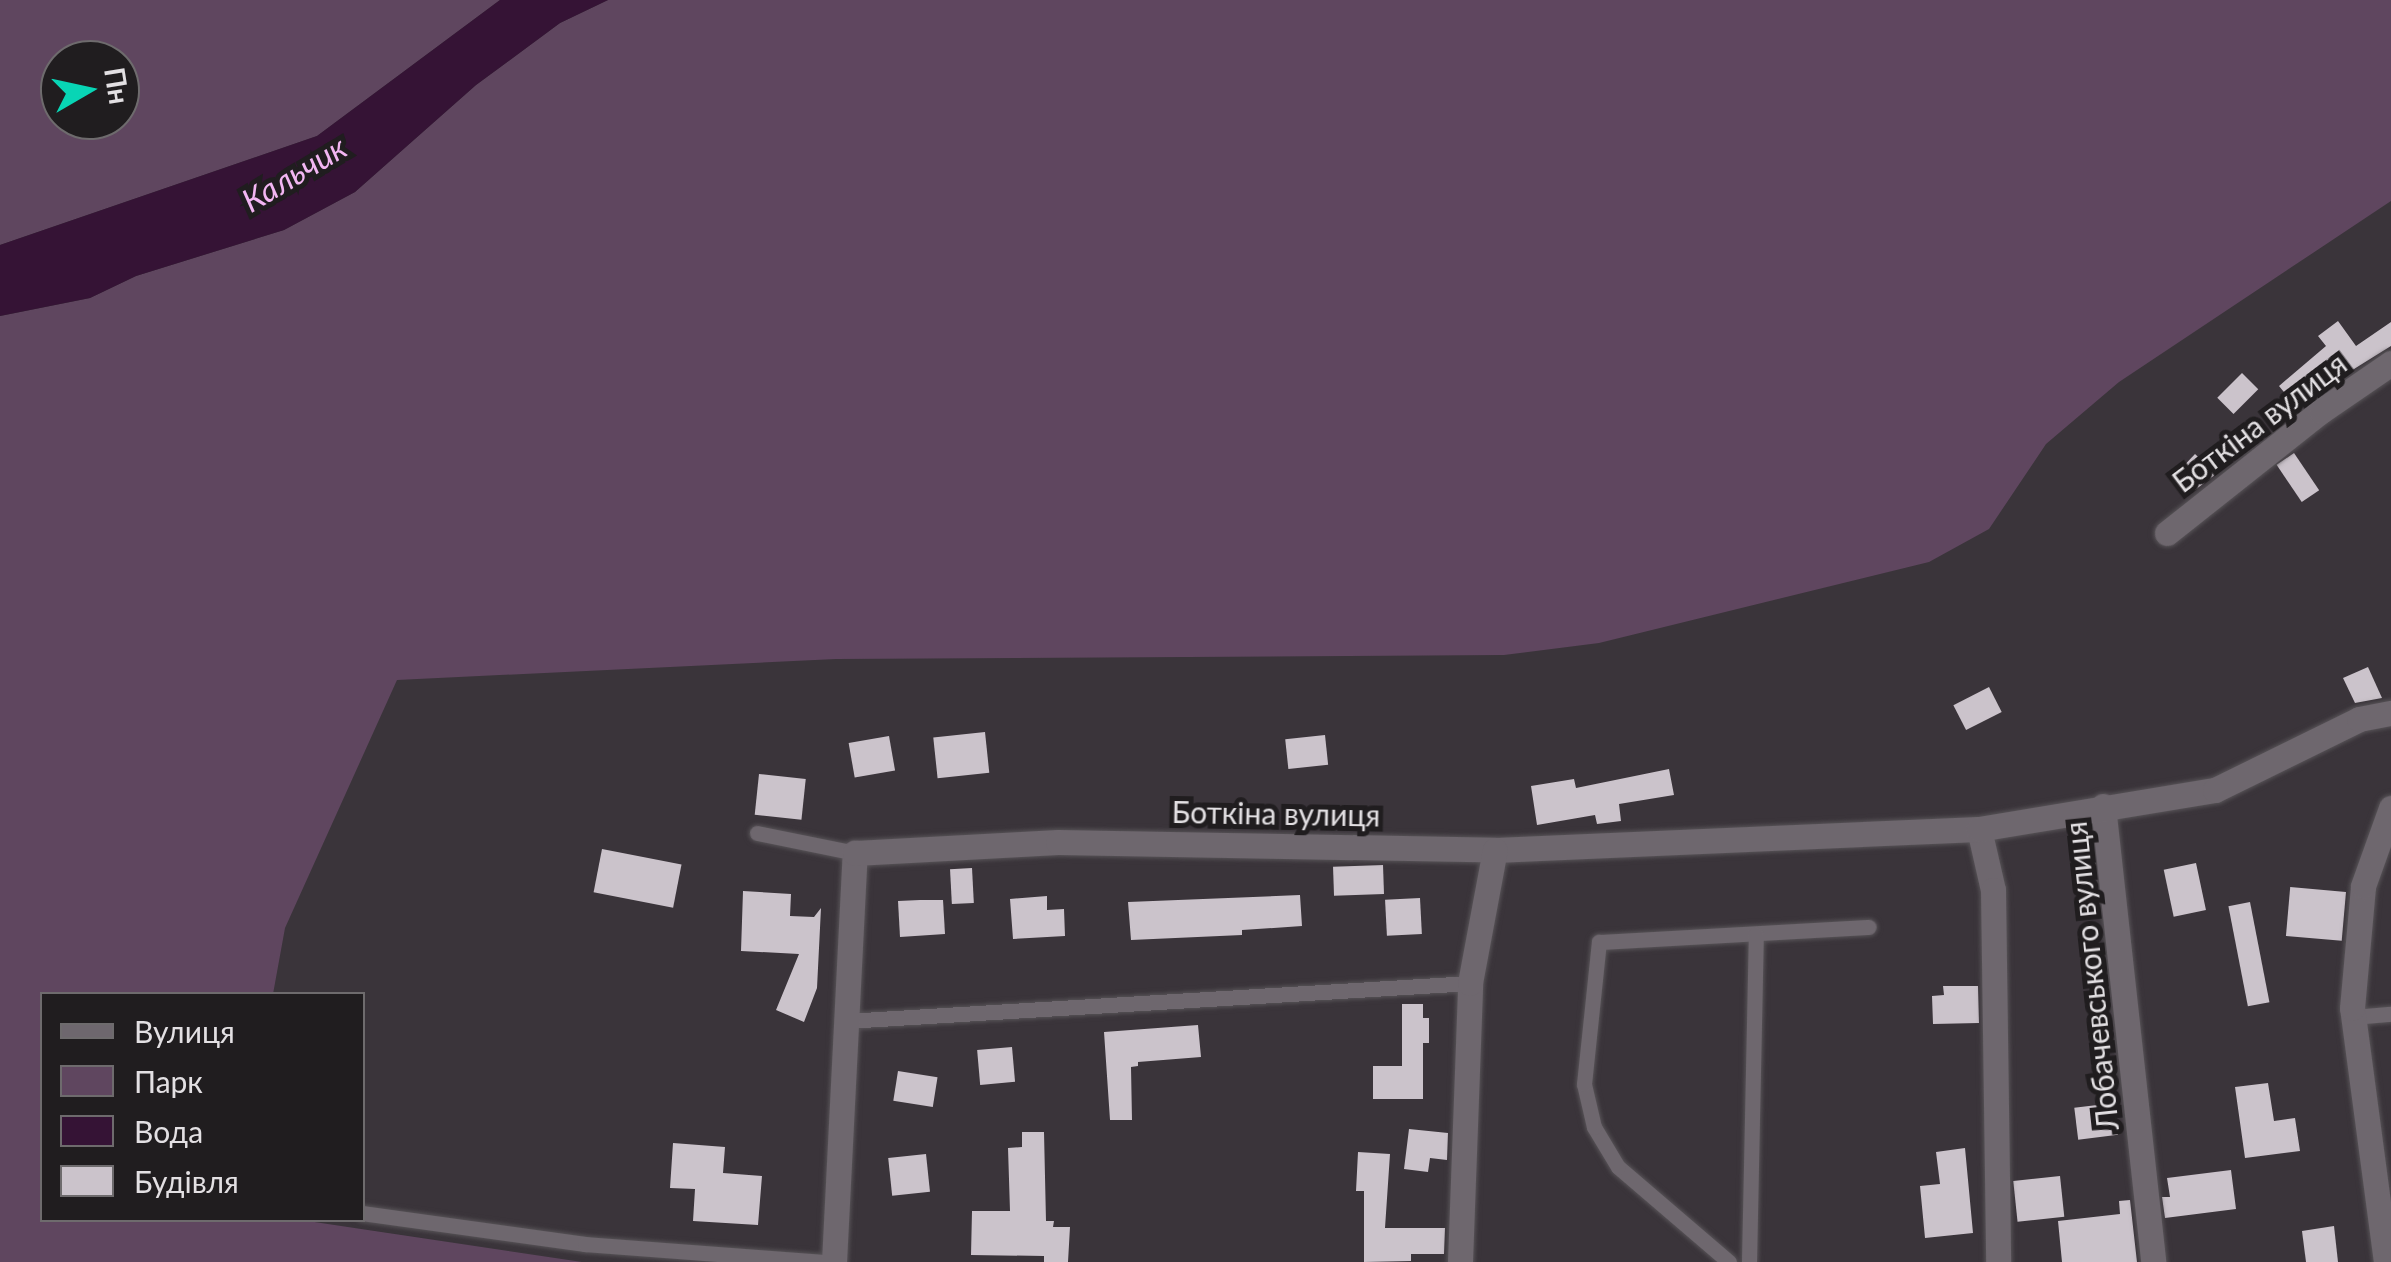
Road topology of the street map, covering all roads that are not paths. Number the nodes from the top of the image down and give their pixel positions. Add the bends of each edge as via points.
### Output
1 (2391, 363) edge
2 (2167, 533) dead end
3 (2391, 713) edge
4 (2103, 806) junction
5 (2391, 808) edge
6 (1979, 830) junction
7 (757, 832) dead end
8 (1496, 850) junction
9 (855, 853) junction
10 (1870, 927) dead end
11 (1756, 934) junction
12 (1470, 983) junction
13 (2391, 1014) edge
14 (2353, 1017) junction
15 (846, 1021) junction
16 (365, 1213) edge
17 (823, 1262) edge
18 (834, 1262) edge
19 (1460, 1262) edge
20 (1729, 1262) edge
21 (1748, 1262) edge
22 (1998, 1262) edge
23 (2152, 1262) edge
24 (2386, 1262) edge

1 - 2 street, Боткіна вулиця
3 - 4 street, Лобачевського вулиця via 2359,719 2215,790
4 - 6 street, Боткіна вулиця
4 - 23 street, Лобачевського вулиця
5 - 14 street via 2363,886
6 - 8 street, Боткіна вулиця
6 - 22 street via 1992,890
7 - 9 lane
8 - 9 street, Боткіна вулиця via 1058,842
8 - 12 street
9 - 15 street
10 - 11 lane
11 - 20 lane via 1598,942 1584,1084 1594,1127 1618,1167
11 - 21 lane
12 - 15 lane
12 - 19 street
13 - 14 lane
14 - 24 street
15 - 18 street
16 - 17 lane via 584,1244

